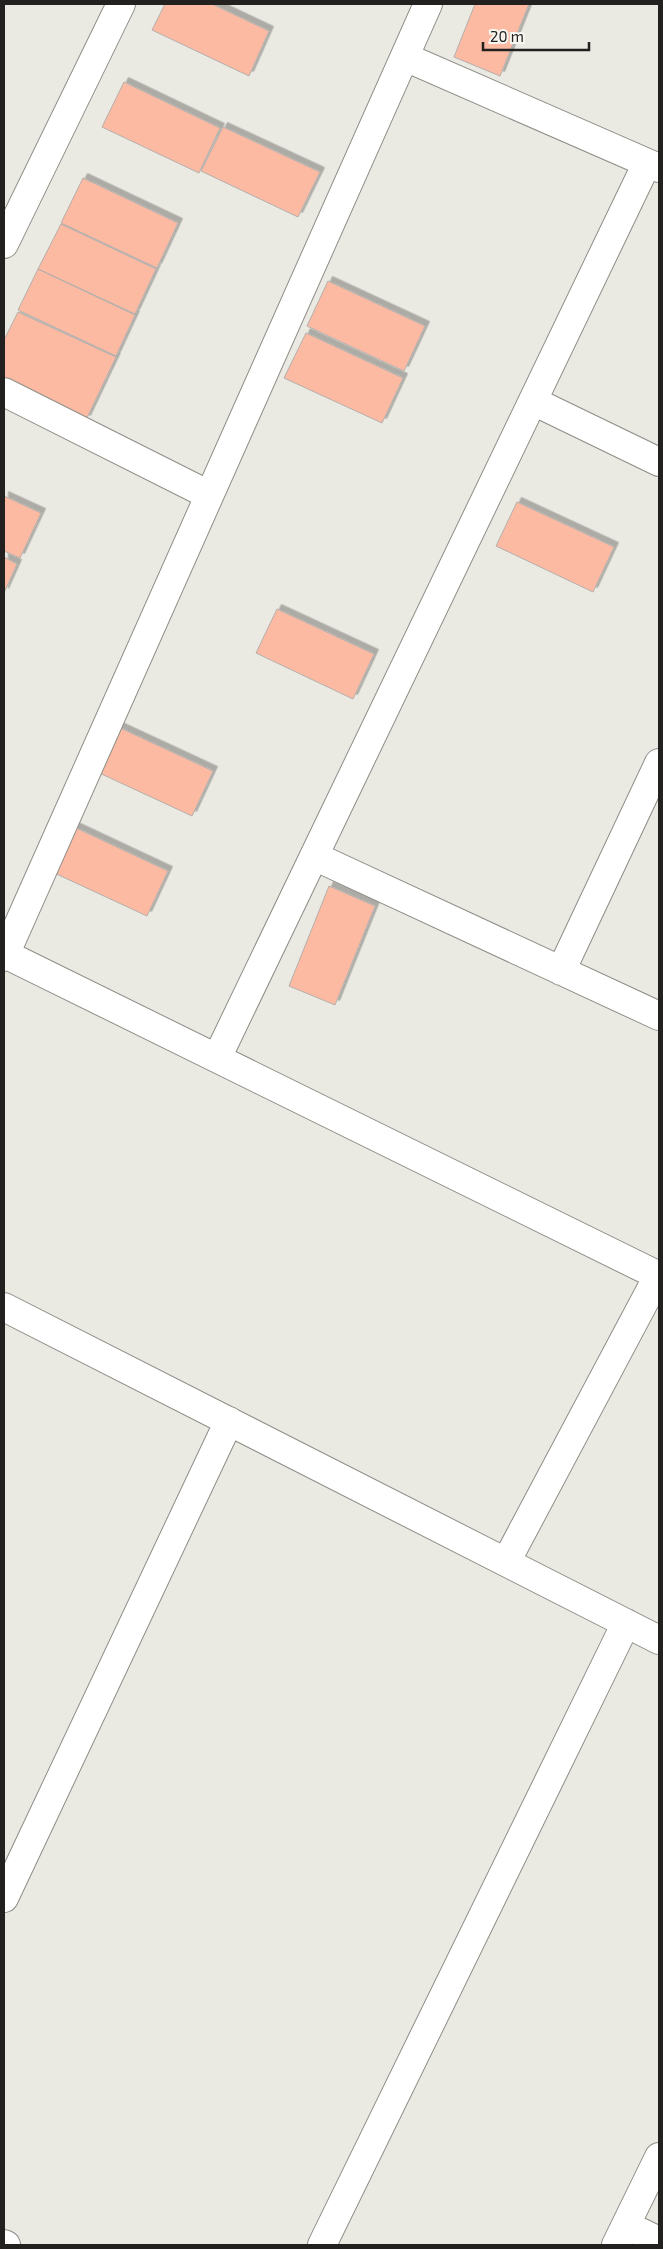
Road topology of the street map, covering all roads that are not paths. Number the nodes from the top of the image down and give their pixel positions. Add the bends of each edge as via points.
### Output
1 (121, 4) edge
2 (428, 4) edge
3 (405, 56) junction
4 (653, 166) edge
5 (4, 244) edge
6 (4, 392) edge
7 (532, 402) junction
8 (659, 462) edge
9 (209, 495) junction
10 (659, 763) edge
11 (314, 856) junction
12 (4, 956) edge
13 (561, 971) junction
14 (659, 1016) edge
15 (217, 1058) junction
16 (659, 1276) edge
17 (4, 1307) edge
18 (229, 1421) junction
19 (506, 1562) junction
20 (626, 1623) junction
21 (659, 1640) edge
22 (4, 1898) edge
23 (659, 2157) edge
24 (621, 2235) edge
25 (659, 2241) edge
26 (322, 2245) edge

1 - 5 street
2 - 3 street
3 - 4 street
3 - 9 street
4 - 7 street
6 - 9 street
7 - 8 street
7 - 11 street
9 - 12 street
10 - 13 street
11 - 13 street
11 - 15 street
12 - 15 street
13 - 14 street
15 - 16 street
16 - 19 street
17 - 18 street
18 - 19 street
18 - 22 street
19 - 20 street
20 - 21 street
20 - 26 street
23 - 24 street
24 - 25 street

